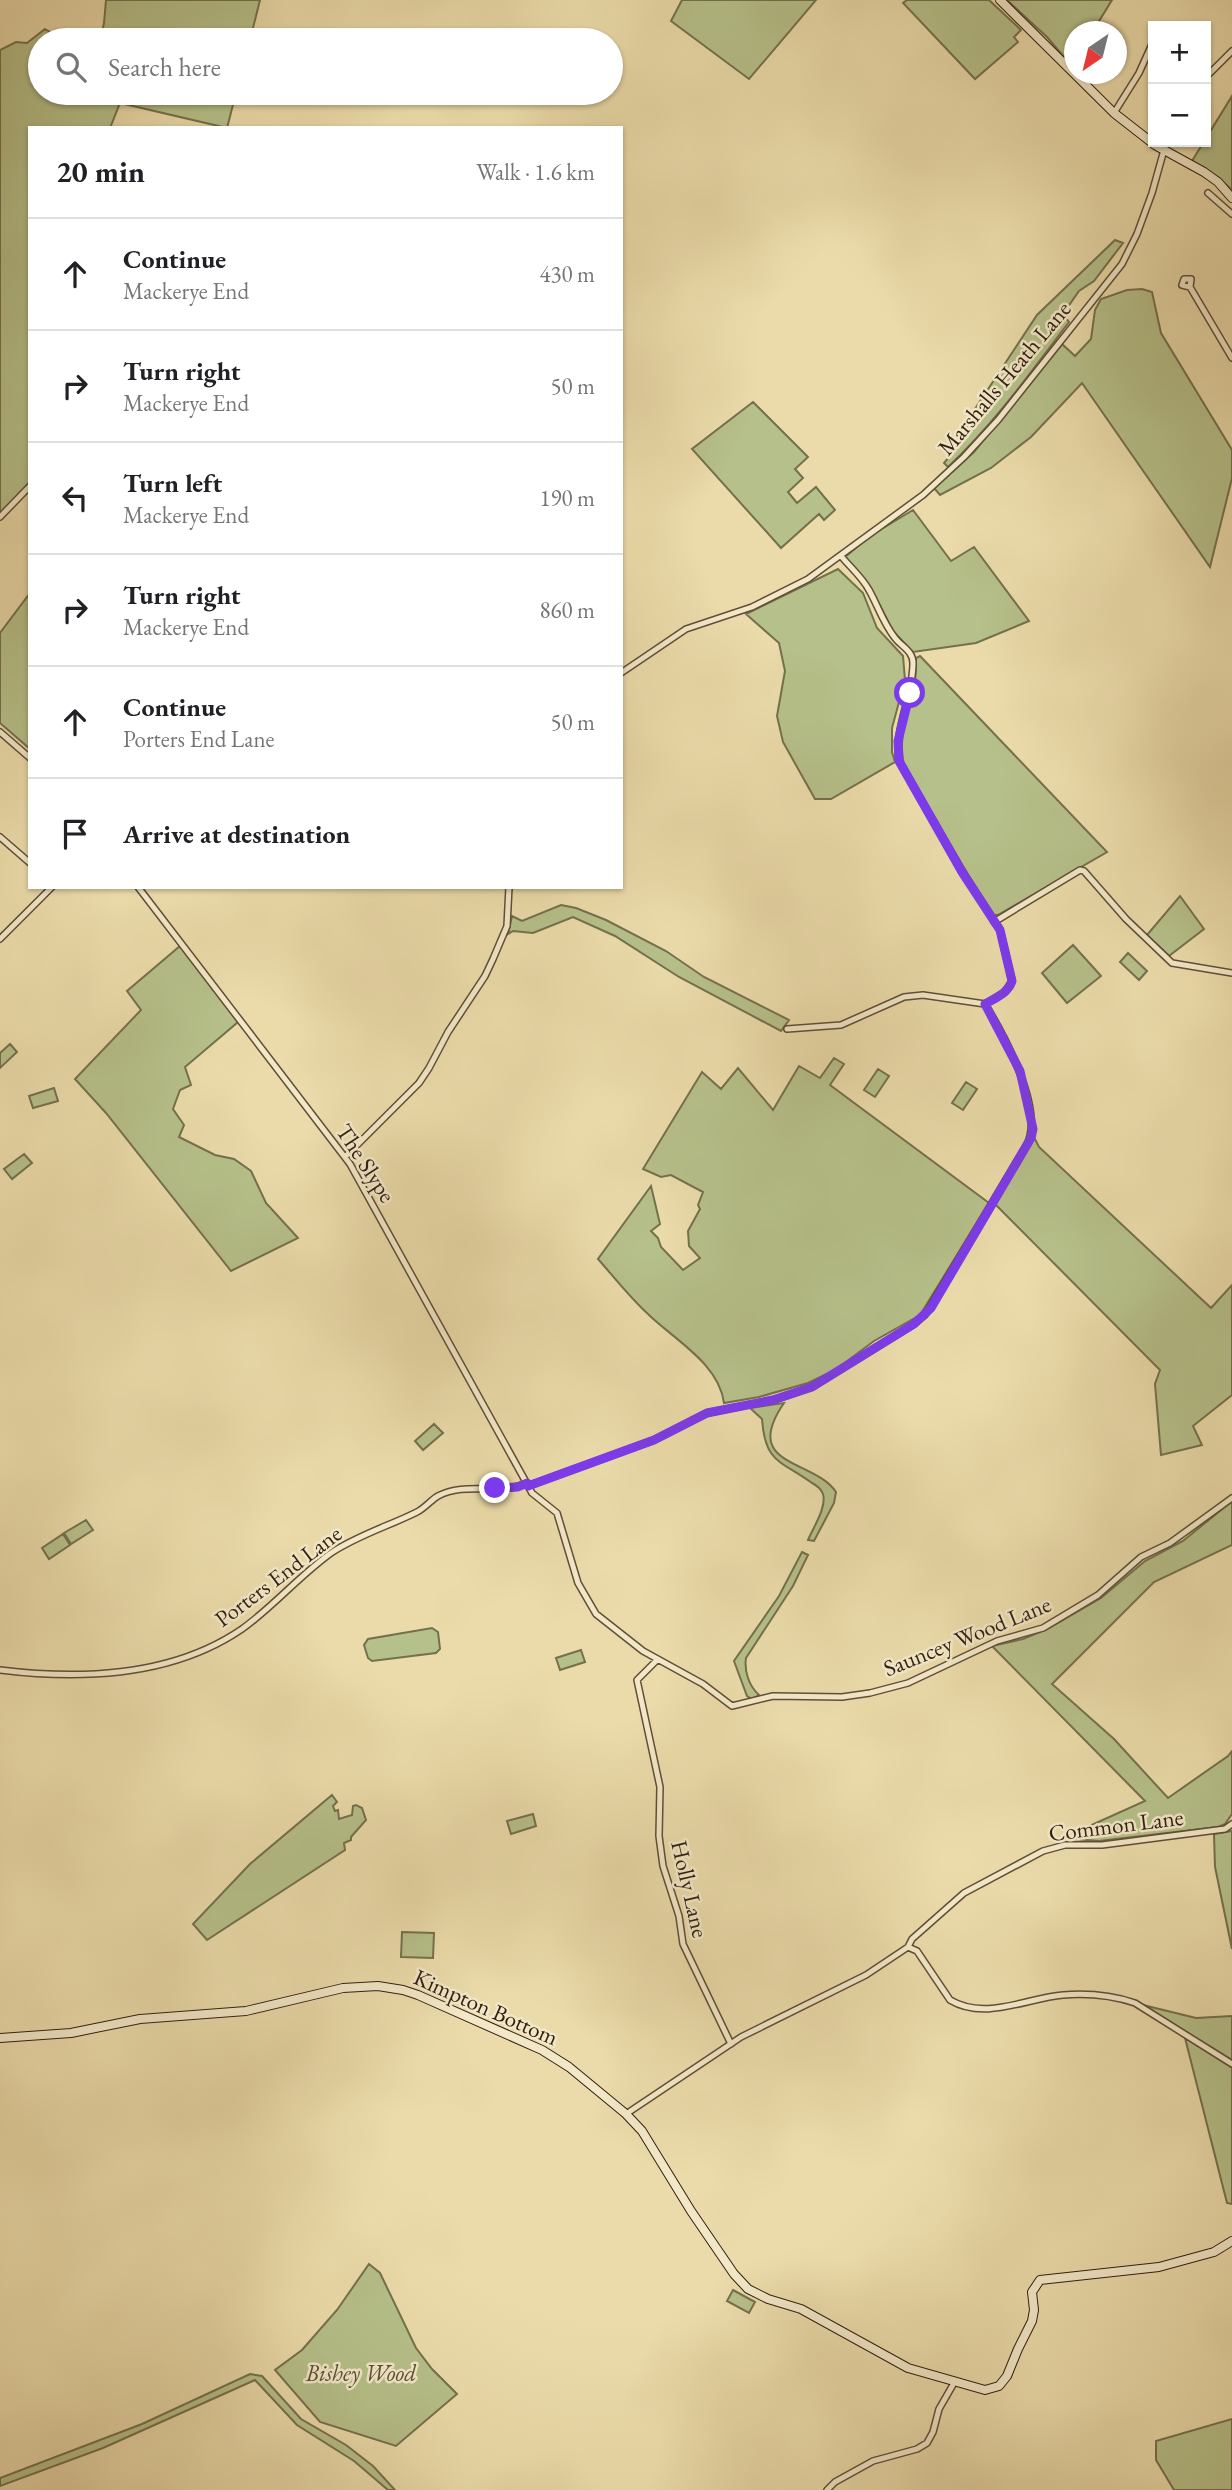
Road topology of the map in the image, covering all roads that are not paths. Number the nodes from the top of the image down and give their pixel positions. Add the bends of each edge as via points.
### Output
1 (1000, 0) edge
2 (1232, 51) edge
3 (1148, 53) edge
4 (1211, 72) edge
5 (1114, 113) junction
6 (1148, 137) edge
7 (1161, 147) edge
8 (1164, 150) junction
9 (1208, 193) dead end
10 (1231, 196) edge
11 (1222, 203) junction
12 (1232, 214) edge
13 (1190, 287) dead end
14 (1232, 358) edge
15 (28, 488) edge
16 (0, 517) edge
17 (841, 556) junction
18 (623, 672) edge
19 (0, 732) edge
20 (28, 756) edge
21 (0, 836) edge
22 (28, 861) edge
23 (50, 889) edge
24 (140, 889) edge
25 (509, 889) edge
26 (994, 922) junction
27 (0, 939) edge
28 (1232, 973) edge
29 (985, 1004) junction
30 (787, 1030) dead end
31 (345, 1157) junction
32 (528, 1485) junction
33 (518, 1487) junction
34 (533, 1495) junction
35 (1232, 1498) edge
36 (657, 1660) junction
37 (0, 1670) edge
38 (1232, 1824) edge
39 (908, 1947) junction
40 (0, 2038) edge
41 (731, 2044) junction
42 (1232, 2064) edge
43 (626, 2114) junction
44 (1232, 2241) edge
45 (954, 2383) junction
46 (827, 2490) edge

1 - 5 main road
2 - 4 street
3 - 5 street
5 - 6 main road
7 - 8 main road
8 - 10 main road via 1204,172
8 - 17 street, Marshalls Heath Lane via 1122,264 998,420 923,495
9 - 11 street
10 - 11 street
11 - 12 street
13 - 14 street
15 - 16 street
17 - 18 street, Marshalls Heath Lane via 773,598 686,629
17 - 26 street via 868,588 892,633 914,660 898,741 899,761
19 - 20 street
21 - 22 street
23 - 27 street
24 - 31 street, The Slype
25 - 31 street via 507,926 493,959 429,1068
26 - 28 street via 1080,870 1172,963
26 - 29 street via 1012,981 1005,992
29 - 30 street via 923,995 904,997 841,1026
29 - 32 street, Porters End Lane via 1020,1071 1032,1132 925,1315 812,1387 707,1413 654,1440
31 - 32 street, The Slype
32 - 33 street, Porters End Lane
32 - 34 street, Sauncey Wood Lane
33 - 34 street, Sauncey Wood Lane
33 - 37 street, Porters End Lane via 458,1489 436,1497 416,1513 335,1551 244,1628 179,1660 144,1670 94,1674
34 - 36 street, Sauncey Wood Lane via 557,1513 578,1583 596,1614
35 - 36 street, Sauncey Wood Lane via 1170,1543 1141,1557 1098,1595 1043,1628 997,1641 908,1683 842,1697 773,1696 732,1706 703,1684
36 - 41 street, Holly Lane via 637,1681 660,1787 663,1866 683,1944
38 - 39 street, Common Lane via 1226,1829 1043,1851 964,1893 912,1938
39 - 41 street, Common Lane via 866,1975
39 - 42 street via 917,1951 958,2005 1008,2007 1061,1995 1124,1999
40 - 43 main road, Kimpton Bottom via 246,2011 336,1989 378,1986 418,1995 542,2050
41 - 43 street, Common Lane
43 - 45 main road, Kimpton Bottom via 748,2289 801,2309 908,2368
44 - 45 main road, Kimpton Bottom via 1214,2252 1159,2267 1040,2280 1032,2292 1032,2321 1003,2382 985,2390
45 - 46 street via 927,2443 873,2461

